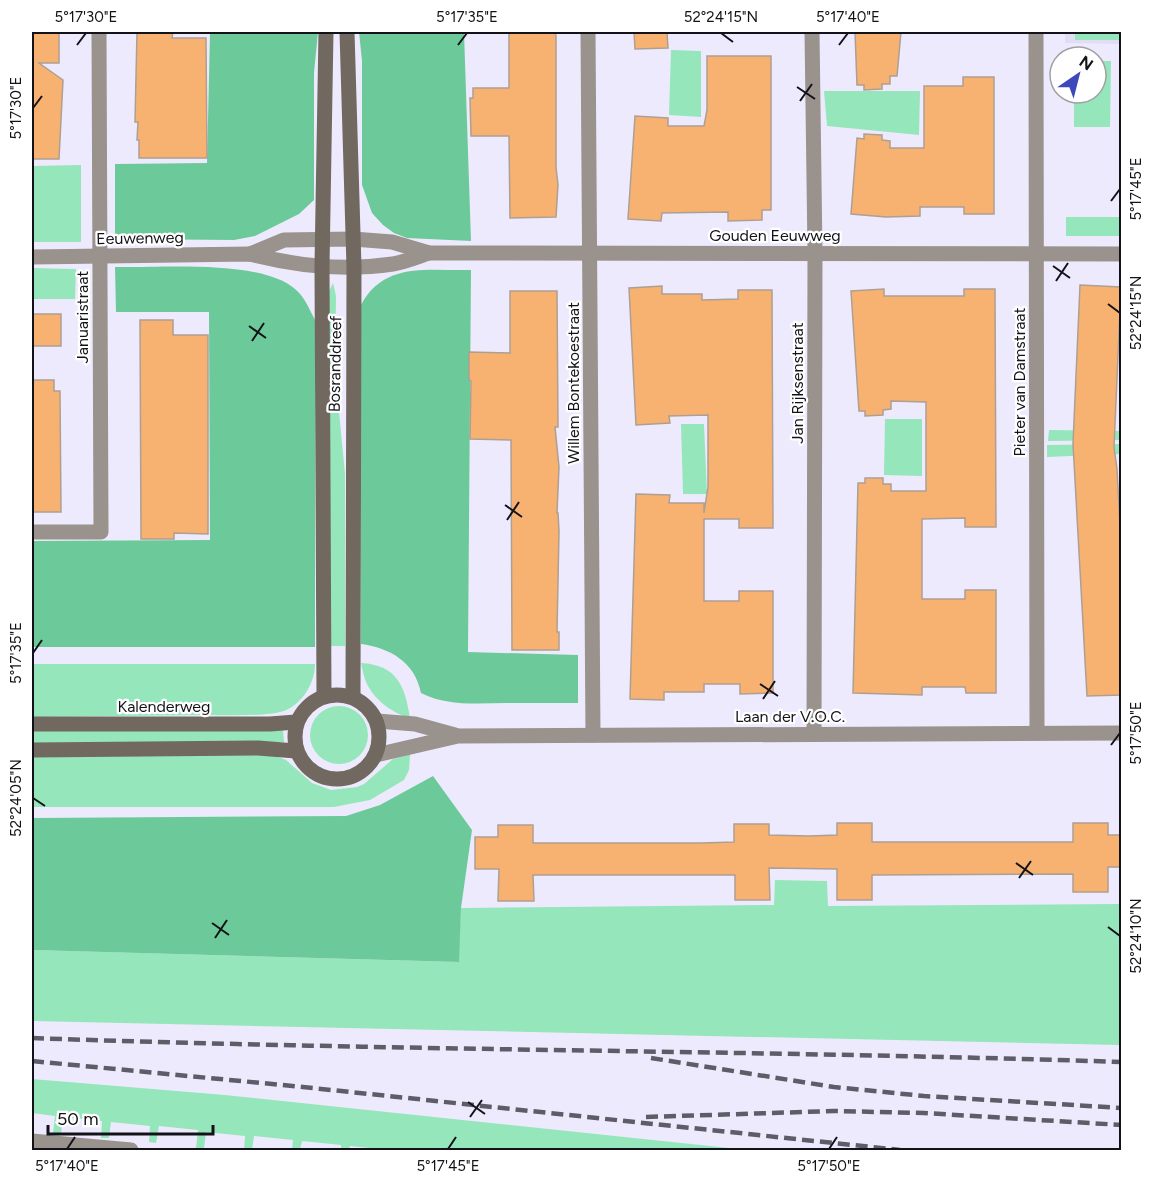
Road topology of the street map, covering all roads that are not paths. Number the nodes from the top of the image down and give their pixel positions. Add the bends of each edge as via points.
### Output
1 (99, 32) edge
2 (326, 32) edge
3 (347, 32) edge
4 (588, 32) edge
5 (812, 32) edge
6 (1036, 32) edge
7 (353, 239) junction
8 (322, 240) junction
9 (429, 253) junction
10 (815, 253) junction
11 (250, 254) junction
12 (591, 254) junction
13 (1037, 254) junction
14 (1122, 254) edge
15 (32, 257) edge
16 (100, 257) junction
17 (322, 266) junction
18 (354, 267) junction
19 (32, 532) edge
20 (324, 695) junction
21 (353, 697) junction
22 (376, 721) junction
23 (296, 722) junction
24 (32, 724) edge
25 (1122, 732) edge
26 (1037, 733) junction
27 (814, 734) junction
28 (593, 735) junction
29 (458, 736) junction
30 (32, 750) edge
31 (296, 751) junction
32 (376, 755) junction
33 (32, 1141) edge
34 (63, 1147) edge
35 (131, 1150) edge

1 - 16 street, Januaristraat
2 - 8 main road, Bosranddreef
3 - 7 main road, Bosranddreef
4 - 12 street, Willem Bontekoestraat
5 - 10 street, Jan Rijksenstraat
6 - 13 street, Pieter van Damstraat
7 - 8 street, Eeuwenweg
7 - 9 street, Gouden Eeuwweg via 392,242
7 - 18 main road, Bosranddreef
8 - 11 street, Eeuwenweg via 284,240
8 - 17 main road, Bosranddreef
9 - 12 street, Gouden Eeuwweg
9 - 18 street, Gouden Eeuwweg via 395,264
10 - 12 street, Gouden Eeuwweg
10 - 13 street, Gouden Eeuwweg
10 - 27 street, Jan Rijksenstraat
11 - 16 street, Eeuwenweg
11 - 17 street, Eeuwenweg via 284,263
12 - 28 street, Willem Bontekoestraat
13 - 14 street, Gouden Eeuwweg
13 - 26 street, Pieter van Damstraat
15 - 16 street, Eeuwenweg
16 - 19 street, Januaristraat via 101,532
17 - 18 street, Gouden Eeuwweg
17 - 20 main road, Bosranddreef
18 - 21 main road, Bosranddreef
20 - 21 main road
20 - 23 main road via 311,702
21 - 22 main road via 365,705
22 - 29 street, Laan der V.O.C. via 415,724
22 - 32 main road via 380,735
23 - 24 main road, Kalenderweg
23 - 31 main road
25 - 26 street, Laan der V.O.C.
26 - 27 street, Laan der V.O.C.
27 - 28 street, Laan der V.O.C.
28 - 29 street, Laan der V.O.C.
29 - 32 street, Laan der V.O.C.
30 - 31 main road
31 - 32 main road via 308,768 328,779 348,778 364,770
33 - 34 street
34 - 35 street

